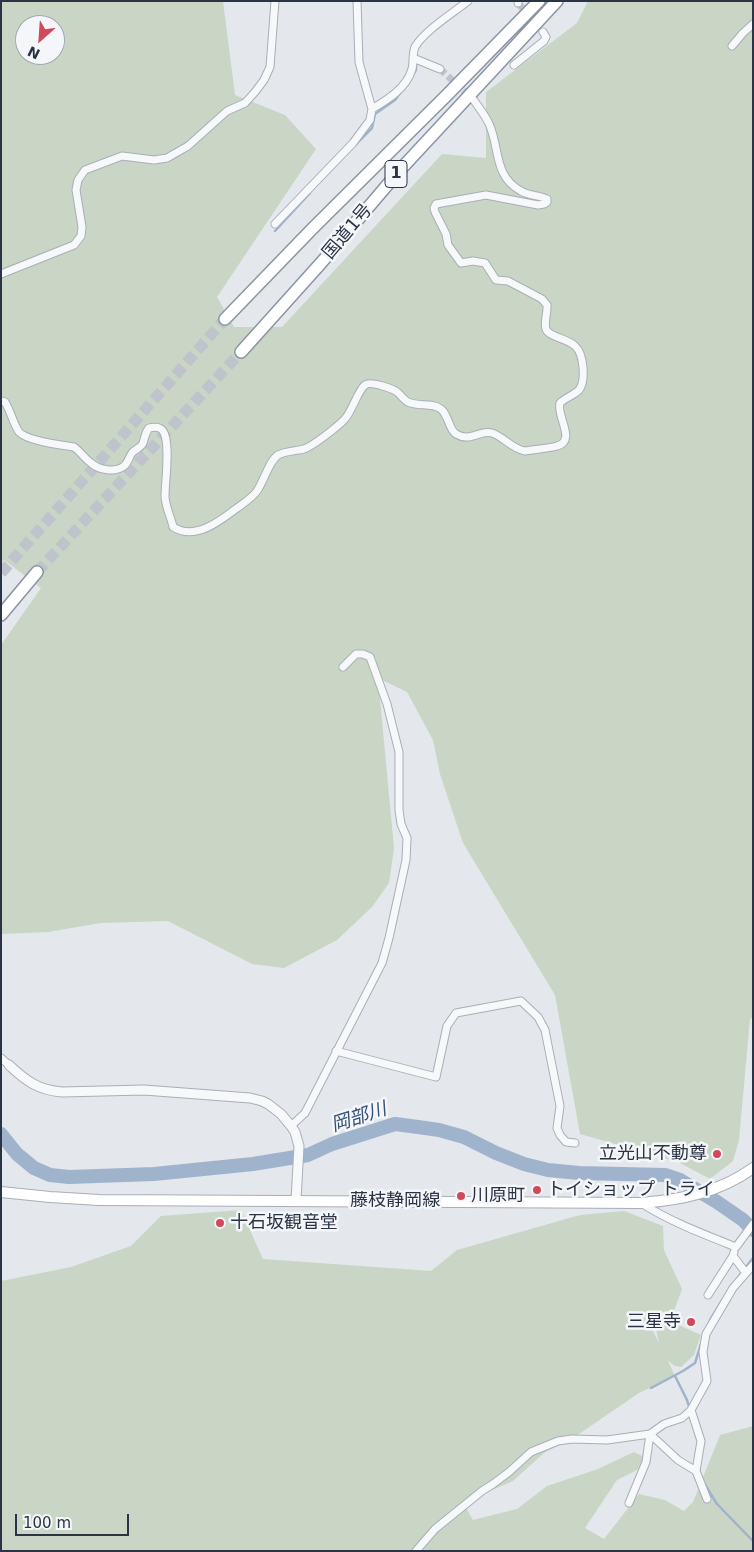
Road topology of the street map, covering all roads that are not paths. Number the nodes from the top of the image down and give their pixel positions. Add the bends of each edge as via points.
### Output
1 (275, 1) edge
2 (357, 1) edge
3 (468, 1) edge
4 (540, 1) edge
5 (557, 1) edge
6 (753, 24) edge
7 (543, 32) dead end
8 (732, 46) dead end
9 (413, 58) junction
10 (514, 65) dead end
11 (440, 69) tunnel mouth
12 (473, 99) tunnel mouth
13 (372, 109) junction
14 (275, 224) dead end
15 (1, 274) edge
16 (225, 319) tunnel mouth
17 (240, 352) tunnel mouth
18 (1, 401) edge
19 (37, 572) tunnel mouth
20 (1, 615) edge
21 (343, 667) dead end
22 (336, 1051) junction
23 (1, 1058) edge
24 (9, 1066) joint
25 (292, 1126) junction
26 (575, 1143) dead end
27 (753, 1168) edge
28 (1, 1192) edge
29 (296, 1200) junction
30 (641, 1203) junction
31 (753, 1224) edge
32 (736, 1247) junction
33 (733, 1256) junction
34 (753, 1265) edge
35 (746, 1273) junction
36 (708, 1295) dead end
37 (691, 1410) junction
38 (650, 1434) junction
39 (696, 1471) junction
40 (707, 1499) dead end
41 (628, 1503) dead end
42 (416, 1551) edge

1 - 15 street via 270,67 245,103 167,158 154,160 122,156 84,170 76,190 82,227 74,245
2 - 13 street via 359,62
3 - 9 street via 424,35 415,47
4 - 16 highway, 国道1号 / 1
5 - 17 highway, 国道1号 / 1 via 400,170
6 - 8 street
7 - 10 street via 544,41
9 - 11 street
9 - 13 street via 408,78 388,99
12 - 18 street via 490,125 503,173 518,190 548,199 547,202 538,205 486,195 436,204 434,208 448,245 461,263 473,260 485,263 496,280 508,281 542,299 547,306 545,328 581,353 584,362 581,386 560,403 558,409 566,433 562,444 525,452 491,432 474,437 458,436 453,432 447,415 437,407 413,404 396,391 368,383 363,386 343,421 310,446 273,460 252,497 214,525 186,532 173,526 165,498 166,440 162,430 149,428 142,445 125,465 111,470 100,469 74,447 21,434 5,402
13 - 14 street via 370,120 353,143
19 - 20 highway
21 - 22 street via 356,654 370,657 387,704 399,752 399,810 407,838 406,860 382,963
22 - 25 street via 304,1113
22 - 26 street via 436,1077 447,1026 456,1013 521,1001 538,1017 545,1030 560,1106 557,1128 566,1142
23 - 24 street
24 - 25 street via 33,1084 50,1091 144,1090 250,1098 268,1104
25 - 29 street via 299,1146
27 - 30 main road, 藤枝静岡線 via 714,1189 688,1197
28 - 29 main road, 藤枝静岡線 via 99,1200
29 - 30 main road, 藤枝静岡線
30 - 32 street via 667,1218
31 - 32 street
32 - 33 street
33 - 35 street
33 - 36 street
34 - 35 street
35 - 37 street via 706,1334 703,1352 707,1381
37 - 38 street via 680,1420 664,1424
37 - 39 street via 701,1441
38 - 39 street via 678,1460
38 - 41 street via 646,1462
38 - 42 street via 607,1440 579,1438 558,1441 531,1452 435,1529
39 - 40 street

